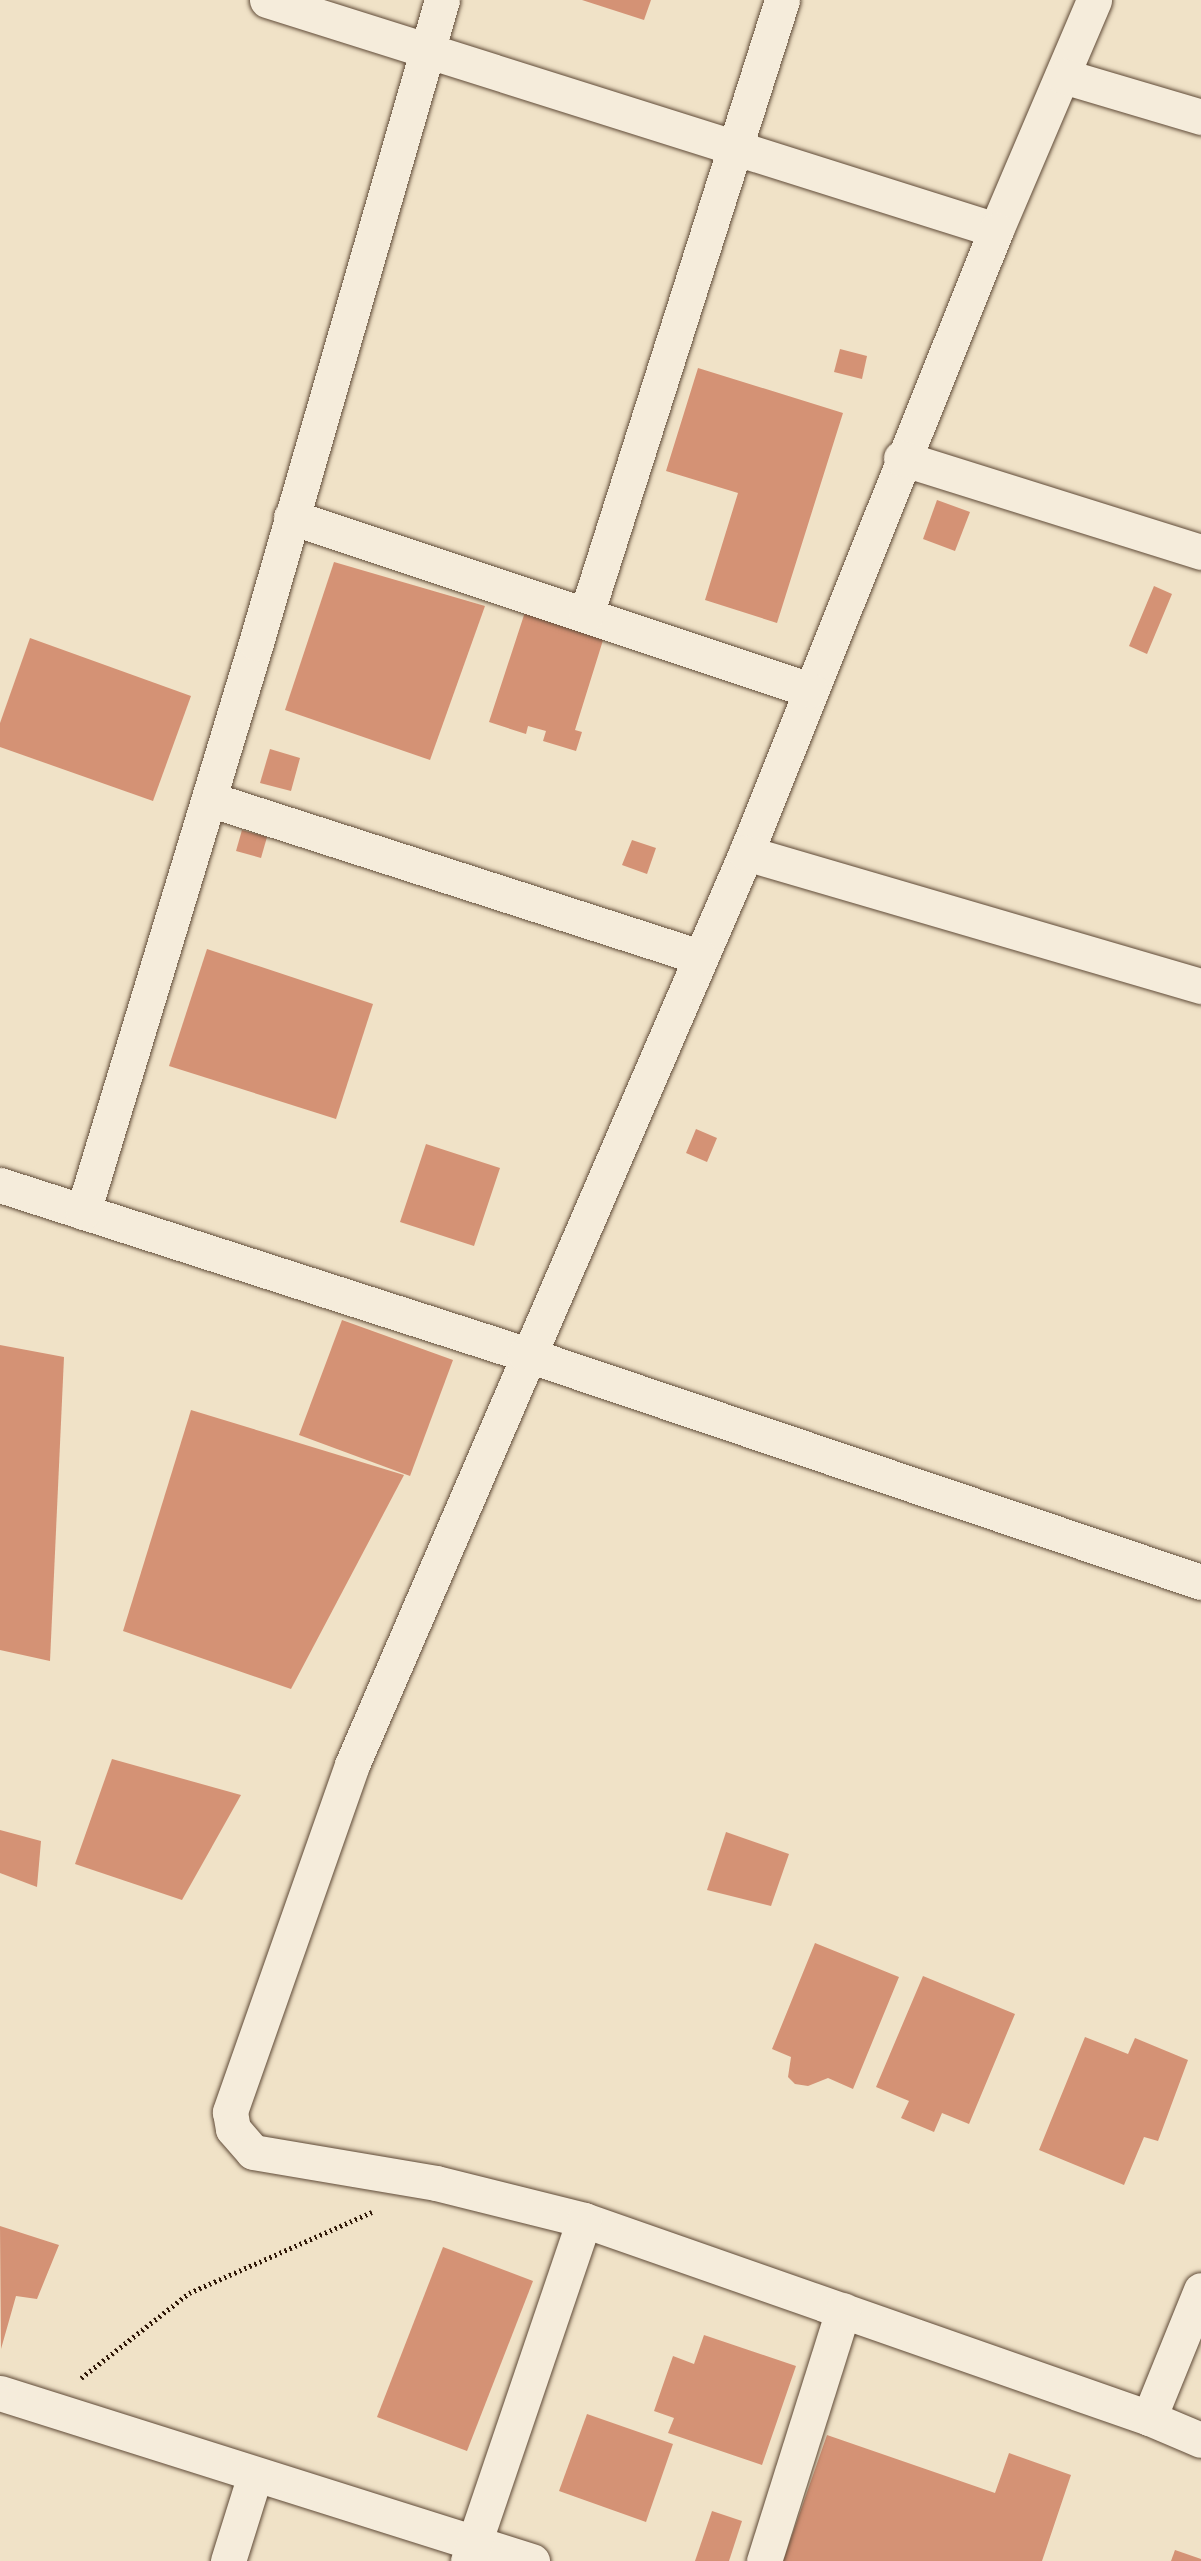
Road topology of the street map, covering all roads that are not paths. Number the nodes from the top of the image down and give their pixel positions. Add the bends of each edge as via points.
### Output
1 (267, 0) edge
2 (442, 0) edge
3 (782, 0) edge
4 (1094, 0) edge
5 (426, 46) junction
6 (1063, 76) junction
7 (1201, 117) edge
8 (735, 144) junction
9 (996, 230) junction
10 (901, 458) junction
11 (291, 517) junction
12 (1201, 552) edge
13 (586, 615) junction
14 (810, 690) junction
15 (209, 799) junction
16 (746, 853) junction
17 (700, 957) junction
18 (1201, 986) edge
19 (0, 1185) edge
20 (83, 1212) junction
21 (525, 1354) junction
22 (1201, 1582) edge
23 (584, 2220) junction
24 (1201, 2290) edge
25 (843, 2310) junction
26 (0, 2393) edge
27 (1149, 2418) junction
28 (1201, 2440) edge
29 (255, 2475) junction
30 (471, 2552) edge
31 (228, 2561) edge
32 (533, 2561) edge
33 (764, 2561) edge

1 - 5 street
2 - 5 street
3 - 8 street
4 - 6 street
5 - 8 street
5 - 11 street
6 - 7 street
6 - 9 street
8 - 9 street
8 - 13 street
9 - 10 street
10 - 12 street
10 - 14 street
11 - 13 street
11 - 15 street
13 - 14 street
14 - 16 street
15 - 17 street
15 - 20 street
16 - 17 street
16 - 18 street
17 - 21 street
19 - 20 street
20 - 21 street
21 - 22 street
21 - 23 street via 352,1765 230,2112 233,2129 253,2152 436,2183
23 - 25 street
23 - 30 street
24 - 27 street
25 - 27 street
25 - 33 street
26 - 29 street
27 - 28 street
29 - 30 street
29 - 31 street
30 - 32 street

